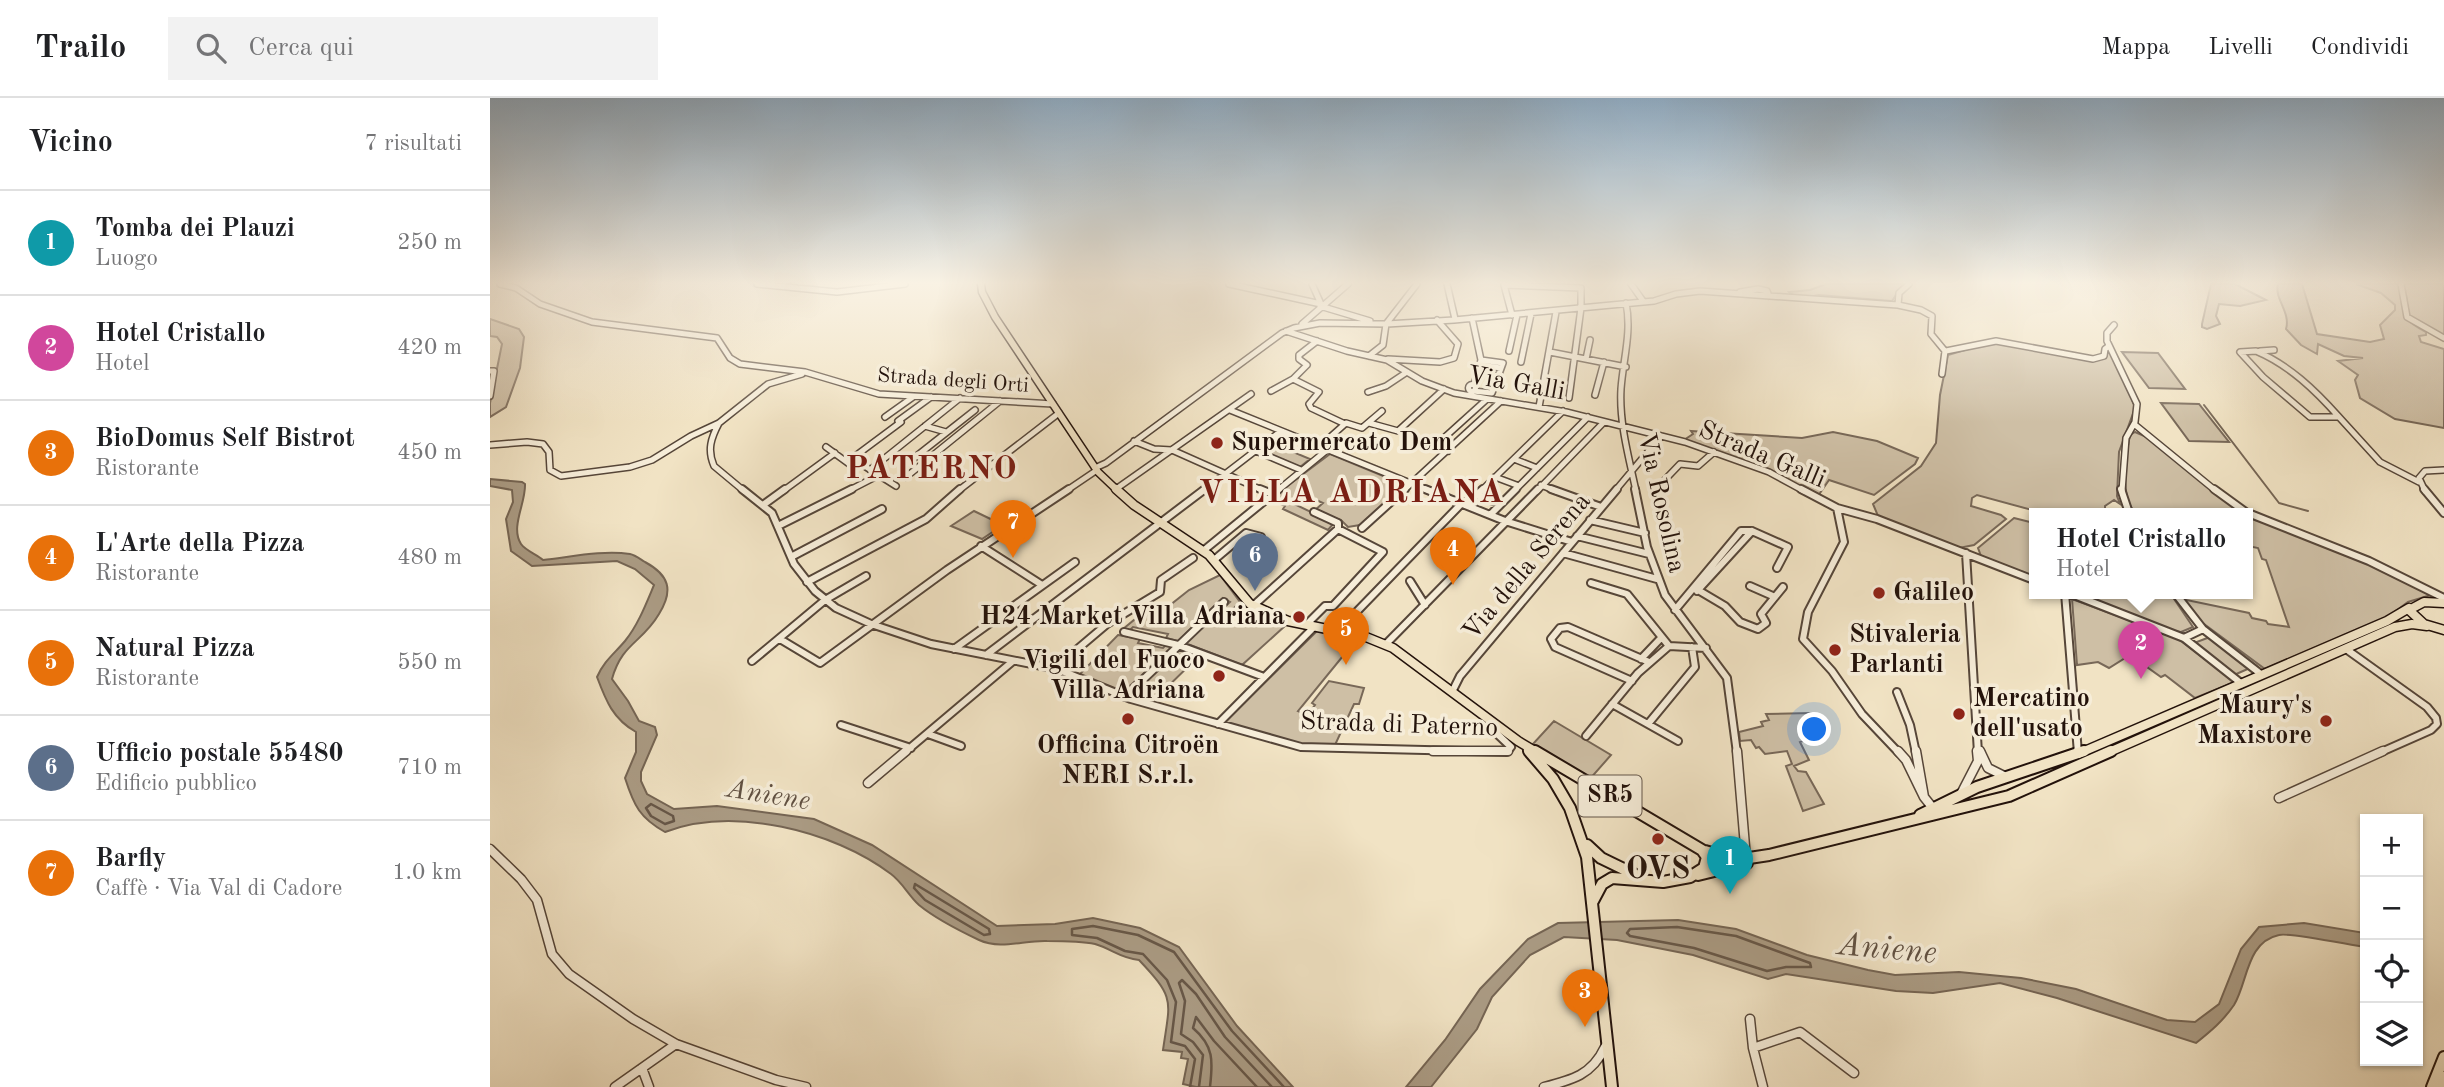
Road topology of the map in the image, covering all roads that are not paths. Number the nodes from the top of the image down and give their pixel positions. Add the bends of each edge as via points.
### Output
1 (659, 330) edge
2 (1004, 330) edge
3 (1385, 330) edge
4 (1446, 330) edge
5 (1474, 330) edge
6 (1512, 330) edge
7 (1527, 330) edge
8 (1553, 330) edge
9 (1578, 330) edge
10 (1630, 330) edge
11 (1931, 330) edge
12 (2110, 330) edge
13 (1286, 331) joint
14 (1317, 341) junction
15 (1590, 341) dead end
16 (2109, 346) junction
17 (2274, 350) dead end
18 (1509, 351) dead end
19 (1946, 351) junction
20 (2258, 351) junction
21 (1550, 352) junction
22 (1369, 356) junction
23 (1574, 356) junction
24 (1586, 359) junction
25 (1386, 360) junction
26 (1481, 362) junction
27 (1521, 362) dead end
28 (1604, 362) junction
29 (1626, 367) junction
30 (492, 371) edge
31 (1407, 372) junction
32 (807, 373) junction
33 (1942, 374) dead end
34 (1293, 379) junction
35 (1444, 390) junction
36 (1471, 390) junction
37 (1271, 391) dead end
38 (1368, 392) dead end
39 (1251, 394) dead end
40 (1595, 395) dead end
41 (490, 396) edge
42 (913, 397) junction
43 (931, 397) junction
44 (961, 398) junction
45 (1569, 398) dead end
46 (1487, 399) junction
47 (1001, 401) junction
48 (1502, 401) junction
49 (1053, 404) junction
50 (1539, 407) junction
51 (975, 410) dead end
52 (1230, 410) junction
53 (1382, 411) dead end
54 (1563, 411) junction
55 (1059, 413) junction
56 (875, 414) dead end
57 (1588, 417) junction
58 (2342, 418) junction
59 (891, 419) junction
60 (1604, 422) junction
61 (719, 423) junction
62 (1369, 423) junction
63 (1345, 424) junction
64 (2134, 424) junction
65 (925, 425) junction
66 (1623, 427) junction
67 (1281, 431) junction
68 (946, 432) junction
69 (1661, 436) junction
70 (1135, 441) junction
71 (490, 445) edge
72 (826, 447) dead end
73 (1319, 447) junction
74 (1172, 450) junction
75 (1326, 450) junction
76 (1256, 451) junction
77 (1448, 451) junction
78 (1714, 452) junction
79 (835, 453) junction
80 (853, 457) dead end
81 (1514, 459) junction
82 (909, 462) dead end
83 (852, 466) dead end
84 (1537, 468) junction
85 (1096, 469) junction
86 (1300, 470) junction
87 (2444, 470) edge
88 (1633, 471) junction
89 (1227, 474) junction
90 (879, 475) junction
91 (906, 477) dead end
92 (1495, 477) junction
93 (1412, 482) junction
94 (2419, 482) junction
95 (1541, 485) junction
96 (896, 486) dead end
97 (1519, 486) junction
98 (1116, 489) junction
99 (1656, 489) dead end
100 (1272, 494) junction
101 (1476, 495) junction
102 (1465, 503) junction
103 (762, 505) junction
104 (1501, 505) junction
105 (1601, 507) junction
106 (1837, 508) junction
107 (2127, 508) edge
108 (2240, 508) edge
109 (882, 509) dead end
110 (1314, 512) dead end
111 (2444, 513) edge
112 (1491, 514) junction
113 (2253, 515) edge
114 (1591, 520) junction
115 (1505, 521) junction
116 (1161, 524) junction
117 (778, 526) junction
118 (1362, 528) junction
119 (1341, 530) junction
120 (1645, 533) junction
121 (1577, 536) junction
122 (1261, 537) dead end
123 (1366, 542) junction
124 (1572, 542) junction
125 (981, 546) junction
126 (1203, 551) junction
127 (1563, 553) junction
128 (1966, 553) junction
129 (1649, 554) junction
130 (791, 557) junction
131 (1193, 558) dead end
132 (1214, 560) junction
133 (1075, 562) dead end
134 (1777, 568) dead end
135 (866, 576) dead end
136 (2029, 578) edge
137 (1657, 579) junction
138 (1410, 581) dead end
139 (807, 582) junction
140 (1591, 583) dead end
141 (1042, 585) junction
142 (1750, 586) dead end
143 (1783, 587) dead end
144 (1695, 591) junction
145 (1775, 597) junction
146 (2443, 598) edge
147 (2067, 599) edge
148 (2083, 599) edge
149 (2180, 599) edge
150 (825, 600) junction
151 (1224, 602) dead end
152 (1425, 605) junction
153 (1253, 606) junction
154 (2410, 608) junction
155 (1675, 610) junction
156 (872, 624) junction
157 (1310, 626) junction
158 (2430, 627) junction
159 (2203, 629) junction
160 (1338, 631) junction
161 (1124, 632) dead end
162 (2444, 633) edge
163 (2184, 638) junction
164 (780, 639) junction
165 (1658, 640) junction
166 (1386, 644) junction
167 (1178, 645) junction
168 (1667, 647) junction
169 (1692, 647) junction
170 (1706, 648) junction
171 (954, 649) junction
172 (2346, 649) junction
173 (986, 655) junction
174 (1645, 660) junction
175 (752, 661) dead end
176 (1013, 661) junction
177 (1055, 668) junction
178 (2262, 675) junction
179 (1264, 677) junction
180 (1632, 681) junction
181 (2242, 684) junction
182 (1453, 690) junction
183 (1897, 692) dead end
184 (1125, 697) junction
185 (1612, 705) junction
186 (1495, 723) junction
187 (1218, 724) junction
188 (1648, 724) junction
189 (841, 725) dead end
190 (928, 734) junction
191 (1586, 736) dead end
192 (1678, 741) dead end
193 (961, 746) dead end
194 (1978, 747) junction
195 (911, 748) junction
196 (2078, 754) junction
197 (1550, 766) junction
198 (2006, 776) junction
199 (868, 783) dead end
200 (1962, 792) junction
201 (2020, 792) junction
202 (1924, 797) junction
203 (2279, 798) dead end
204 (1975, 805) junction
205 (1932, 807) junction
206 (1913, 820) junction
207 (1586, 843) junction
208 (490, 849) edge
209 (1702, 850) junction
210 (1769, 855) junction
211 (1746, 858) junction
212 (1591, 876) junction
213 (1690, 877) junction
214 (1606, 881) junction
215 (1654, 883) junction
216 (1593, 901) junction
217 (1750, 1020) dead end
218 (676, 1044) junction
219 (1606, 1045) junction
220 (1754, 1048) junction
221 (2444, 1057) edge
222 (642, 1068) junction
223 (1854, 1073) dead end
224 (2444, 1077) edge
225 (615, 1087) edge
226 (649, 1087) edge
227 (806, 1087) edge
228 (1544, 1087) edge
229 (1612, 1087) edge
230 (1763, 1087) edge
231 (2432, 1087) edge
232 (2442, 1087) edge

1 - 32 street, Strada degli Orti via 716,337 740,364
2 - 49 main road, SR5
3 - 22 street via 1383,345
4 - 25 street via 1458,344 1453,359
5 - 26 street
6 - 18 street
7 - 27 street
8 - 21 street
9 - 23 street
10 - 29 street, Via Rosolina
11 - 19 street
12 - 16 street
13 - 14 street, Via Galli
13 - 70 street
14 - 22 street, Via Galli
14 - 34 street via 1298,355 1307,365
15 - 24 street
16 - 19 street via 2104,356 2096,359 1996,341
16 - 64 street via 2136,398
17 - 20 street
19 - 33 street
20 - 58 street via 2290,371
20 - 58 street via 2239,354 2308,415
21 - 23 street
21 - 50 street
22 - 25 street, Via Galli
23 - 24 street
23 - 45 street
24 - 28 street
25 - 31 street, Via Galli
26 - 36 street
26 - 36 street via 1502,365 1493,389
28 - 29 street
28 - 40 street
29 - 66 street, Via Rosolina
30 - 41 street
31 - 35 street, Via Galli
31 - 38 street
32 - 42 street, Strada degli Orti via 874,393
32 - 61 street via 768,384
34 - 37 street
34 - 63 street via 1319,392 1310,407
35 - 36 street, Via Galli
35 - 62 street via 1397,431
36 - 46 street, Via Galli
39 - 52 street
42 - 43 street, Strada degli Orti
42 - 59 street
43 - 44 street, Strada degli Orti
43 - 59 street
44 - 47 street, Strada degli Orti
44 - 65 street
46 - 48 street, Via Galli
46 - 77 street via 1435,446
47 - 49 street, Strada degli Orti
47 - 91 street
48 - 50 street, Via Galli
48 - 77 street
49 - 55 main road, SR5
50 - 54 street, Via Galli
51 - 68 street
52 - 67 street
52 - 74 street
53 - 62 street
54 - 57 street, Via Galli
54 - 81 street
55 - 85 main road, SR5
55 - 139 street via 926,519
56 - 59 street
57 - 60 street, Via Galli
57 - 84 street
58 - 94 street via 2379,461
59 - 80 street via 901,422
60 - 66 street, Via Galli
60 - 95 street
61 - 71 street via 645,463 579,475 553,473 549,450 543,444
61 - 103 street, Strada di Paterno via 710,446 712,462
62 - 63 street via 1361,429
63 - 73 street
64 - 107 street via 2126,436 2121,488
64 - 108 street
65 - 68 street
65 - 90 street via 868,468
66 - 69 street, Strada Galli
66 - 88 street, Via Rosolina
67 - 73 street
67 - 76 street
68 - 82 street
69 - 78 street, Strada Galli
69 - 88 street, Via della Serena
70 - 74 street
70 - 85 street
72 - 79 street
73 - 75 street
74 - 89 street
74 - 98 street
75 - 86 street
75 - 93 street
76 - 86 street
76 - 89 street
77 - 93 street
78 - 99 street via 1698,466 1680,464
78 - 106 street, Strada Galli via 1783,479
79 - 83 street
79 - 103 street
81 - 84 street
81 - 92 street
84 - 97 street
85 - 98 main road, SR5
85 - 125 street
86 - 100 street
87 - 94 street via 2423,472
88 - 105 street, Via della Serena
88 - 120 street, Via Rosolina
89 - 100 street
89 - 116 street
90 - 96 street
90 - 117 street
92 - 97 street
92 - 101 street
93 - 102 street
93 - 118 street
94 - 111 street
95 - 105 street
95 - 115 street
97 - 104 street
98 - 116 main road, SR5
100 - 126 street
101 - 102 street
101 - 104 street
102 - 112 street
102 - 160 street via 1415,548
103 - 117 street, Strada di Paterno
104 - 112 street
105 - 114 street, Via della Serena
106 - 128 street
106 - 202 street, Strada Galli via 1844,542 1807,614 1803,639 1861,713 1908,763
109 - 130 street
110 - 119 street via 1338,523
112 - 115 street
113 - 146 street via 2362,558
114 - 120 street
114 - 121 street, Via della Serena
115 - 124 street
115 - 152 street
116 - 126 main road, SR5
116 - 173 street
117 - 130 street, Strada di Paterno
118 - 119 street
118 - 123 street
119 - 123 street
119 - 153 street
120 - 129 street, Via Rosolina
121 - 124 street, Via della Serena
121 - 129 street
122 - 132 street via 1245,533
123 - 157 street via 1382,551
124 - 127 street, Via della Serena
125 - 141 street
125 - 156 street
126 - 132 main road, SR5
127 - 137 street
127 - 182 street, Via della Serena
128 - 136 street
128 - 194 street
129 - 137 street, Via Rosolina
130 - 139 street, Strada di Paterno
131 - 177 street via 1161,580 1160,592 1108,623
132 - 153 main road, SR5
133 - 141 street
134 - 144 street via 1788,548 1752,531
135 - 150 street
137 - 155 street, Via Rosolina
138 - 152 street
139 - 150 street, Strada di Paterno
140 - 165 street via 1627,594
141 - 171 street
142 - 145 street
143 - 145 street
144 - 145 street via 1757,629 1766,624 1761,614
144 - 155 street
146 - 154 main road
147 - 196 street
148 - 163 street
149 - 159 street
150 - 156 street, Strada di Paterno
150 - 164 street
151 - 167 street
152 - 166 street
153 - 157 main road, SR5
154 - 158 main road via 2412,616
154 - 178 main road
155 - 170 street, Via Rosolina
156 - 164 street via 820,663
156 - 171 street, Strada di Paterno
157 - 160 main road, SR5
157 - 179 street
158 - 162 main road
158 - 172 main road via 2403,625
159 - 163 street
159 - 178 street
160 - 166 main road, SR5
161 - 167 street
163 - 181 street
164 - 175 street
165 - 168 street
165 - 174 street
166 - 182 main road, SR5
167 - 179 street
167 - 184 street
168 - 169 street
168 - 174 street
169 - 170 street
169 - 188 street via 1694,667
170 - 211 street, Via Rosolina via 1725,673 1733,706
171 - 173 street, Strada di Paterno
172 - 201 main road
172 - 203 street via 2427,707 2437,724
173 - 176 street, Strada di Paterno
174 - 180 street
174 - 180 street via 1567,627 1559,628 1551,639 1556,648
176 - 177 street, Strada di Paterno
176 - 190 street
177 - 184 street, Strada di Paterno
178 - 181 main road
179 - 187 street
180 - 185 street
181 - 196 main road
182 - 186 main road, SR5
183 - 202 street via 1910,725
184 - 187 street, Strada di Paterno
185 - 188 street
185 - 191 street
186 - 187 street, Strada di Paterno via 1491,728 1511,746 1507,751 1301,747
186 - 197 main road, SR5
188 - 192 street
189 - 195 street
190 - 193 street
190 - 195 street
194 - 198 street via 1988,768
194 - 200 street via 1976,768
195 - 199 street
196 - 198 main road
197 - 207 main road, SR5
197 - 209 main road, SR5
198 - 200 main road
198 - 201 main road via 2017,783
200 - 204 main road via 1964,800
200 - 205 main road
201 - 204 main road
202 - 205 street
204 - 206 main road
205 - 206 main road
206 - 210 main road
207 - 212 main road, SR5
207 - 215 main road via 1601,858
208 - 218 street via 537,900 558,964 622,1012
209 - 211 main road via 1729,859
209 - 213 main road via 1708,862
210 - 211 main road
210 - 213 main road
212 - 214 street
212 - 216 main road, SR5
213 - 215 main road
214 - 215 main road via 1619,877
214 - 216 main road
216 - 219 main road, SR5
217 - 220 street
218 - 222 street
218 - 227 street
219 - 228 street via 1600,1061 1587,1074
219 - 229 main road, SR5
220 - 223 street via 1800,1032
220 - 230 street
221 - 231 main road
222 - 225 street
222 - 226 street
224 - 232 main road

